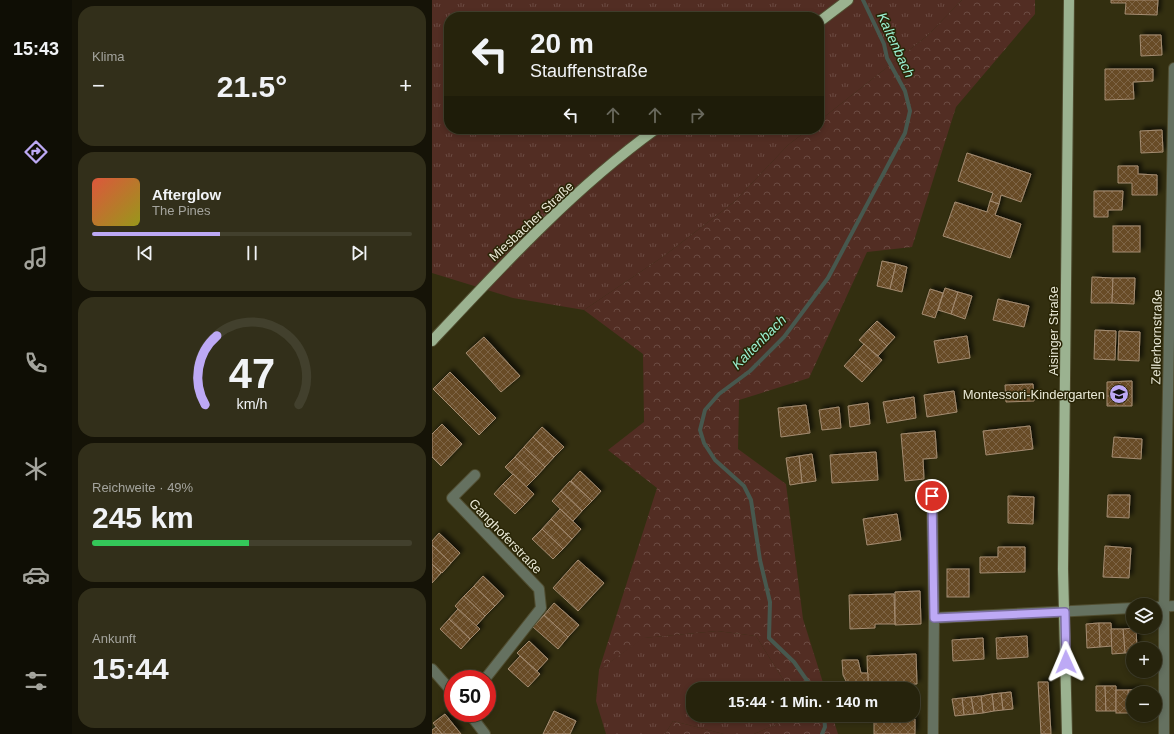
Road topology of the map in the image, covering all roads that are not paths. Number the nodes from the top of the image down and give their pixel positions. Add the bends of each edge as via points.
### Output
1 (1069, 0) edge
2 (845, 2) edge
3 (824, 18) edge
4 (1174, 68) edge
5 (650, 134) edge
6 (432, 341) edge
7 (475, 475) dead end
8 (932, 496) dead end
9 (1164, 607) edge
10 (1126, 608) edge
11 (1065, 612) junction
12 (934, 618) junction
13 (432, 669) edge
14 (492, 670) edge
15 (444, 683) edge
16 (476, 722) edge
17 (485, 734) edge
18 (933, 734) edge
19 (1067, 734) edge
20 (1164, 734) edge

1 - 11 main road, Aisinger Straße via 1063,569
2 - 3 main road
4 - 9 street, Zellerhornstraße
5 - 6 main road, Miesbacher Straße via 573,198 514,253
7 - 14 street, Ganghoferstraße via 452,498 539,589 541,608
8 - 12 street
9 - 20 street, Zellerhornstraße
10 - 11 street
11 - 12 street
11 - 19 main road, Aisinger Straße
12 - 18 street
13 - 15 street
16 - 17 street

